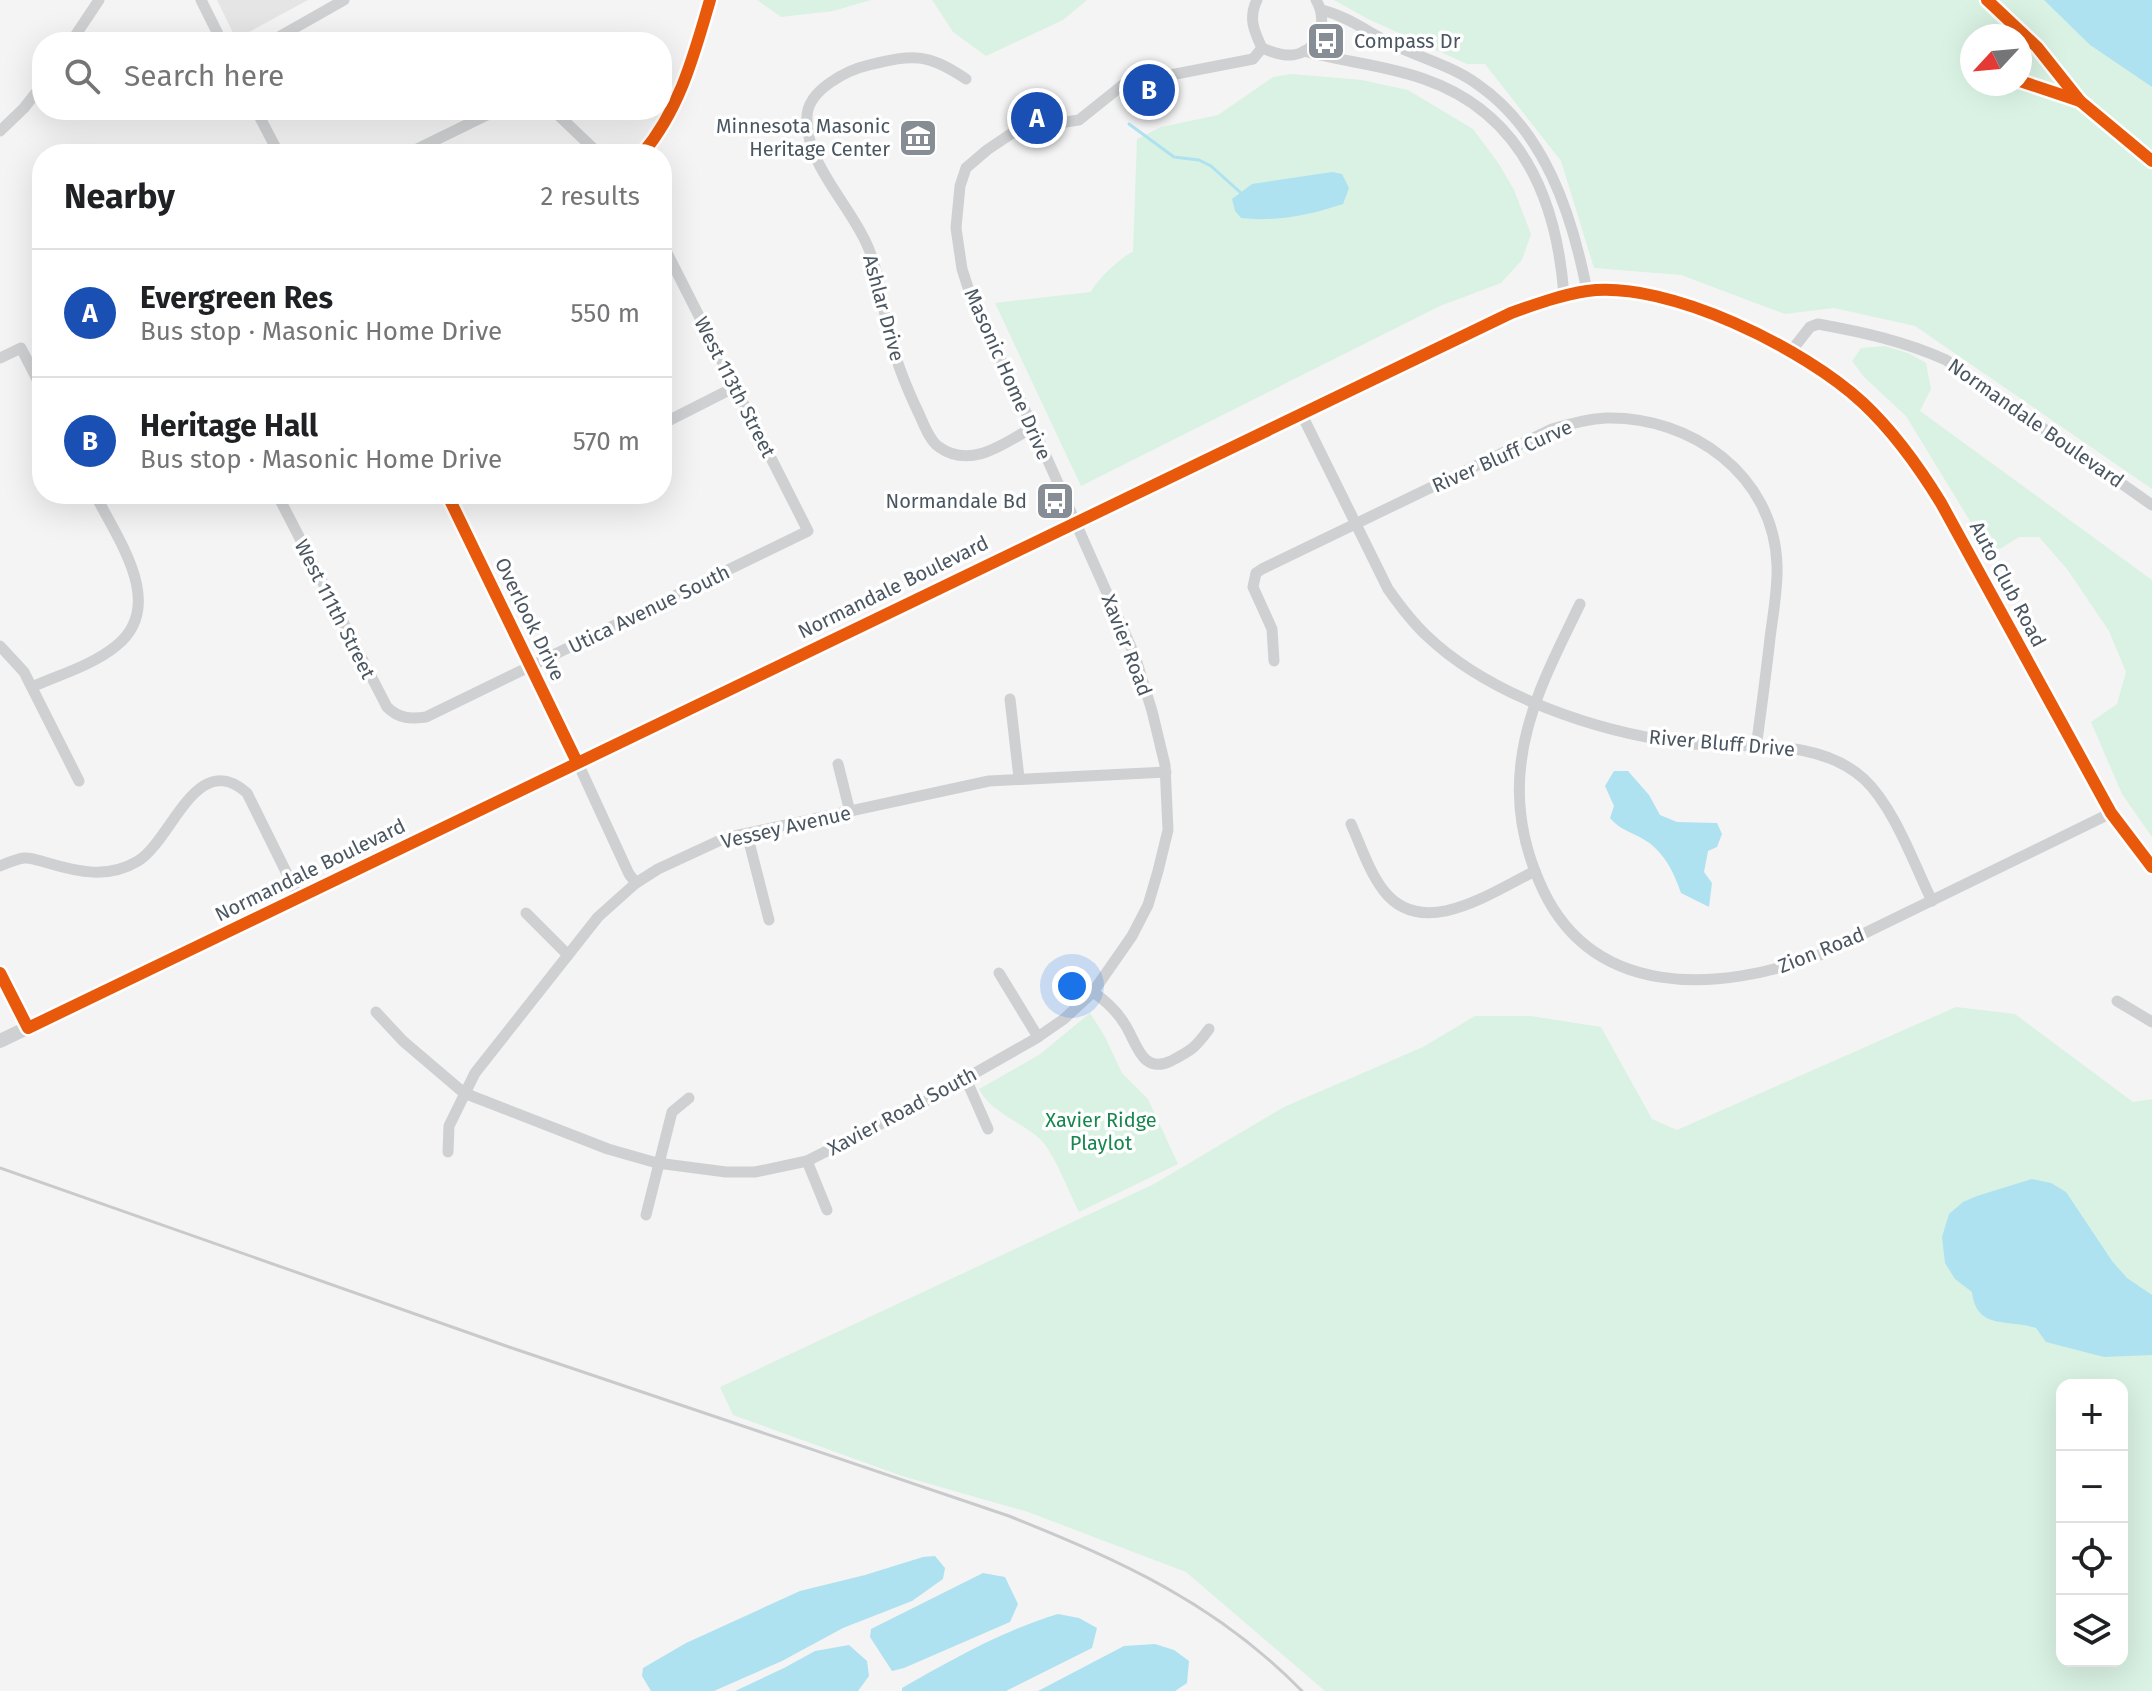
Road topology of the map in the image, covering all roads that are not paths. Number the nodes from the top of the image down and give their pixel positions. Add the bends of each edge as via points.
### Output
1 (99, 0) edge
2 (201, 0) edge
3 (344, 0) edge
4 (710, 0) edge
5 (1257, 0) edge
6 (1319, 5) edge
7 (78, 32) edge
8 (217, 32) edge
9 (288, 32) edge
10 (1262, 48) junction
11 (1304, 51) junction
12 (966, 79) dead end
13 (32, 98) edge
14 (672, 109) edge
15 (261, 120) edge
16 (477, 120) edge
17 (563, 120) edge
18 (667, 120) edge
19 (0, 131) edge
20 (274, 144) edge
21 (427, 144) edge
22 (589, 144) edge
23 (650, 144) edge
24 (672, 263) edge
25 (1587, 291) junction
26 (1564, 296) junction
27 (1792, 350) junction
28 (0, 358) edge
29 (32, 369) edge
30 (735, 387) junction
31 (1301, 413) junction
32 (672, 419) edge
33 (1033, 427) junction
34 (100, 504) edge
35 (282, 504) edge
36 (452, 504) edge
37 (2152, 505) edge
38 (1074, 522) junction
39 (1355, 524) junction
40 (808, 531) joint
41 (1580, 604) dead end
42 (0, 646) edge
43 (1274, 661) dead end
44 (531, 666) junction
45 (32, 687) junction
46 (1010, 699) dead end
47 (1534, 701) junction
48 (402, 717) joint
49 (1756, 748) junction
50 (577, 762) junction
51 (838, 764) dead end
52 (1166, 772) junction
53 (1019, 778) junction
54 (79, 781) dead end
55 (850, 812) junction
56 (2111, 813) junction
57 (1351, 824) dead end
58 (747, 834) junction
59 (0, 866) edge
60 (2152, 867) edge
61 (1535, 871) junction
62 (636, 883) junction
63 (299, 898) junction
64 (1932, 901) junction
65 (526, 913) dead end
66 (769, 920) dead end
67 (568, 955) junction
68 (0, 973) edge
69 (999, 973) dead end
70 (1093, 992) junction
71 (2117, 1001) dead end
72 (376, 1012) dead end
73 (2152, 1022) edge
74 (28, 1028) junction
75 (1209, 1029) dead end
76 (1038, 1037) junction
77 (0, 1041) edge
78 (966, 1079) junction
79 (464, 1093) junction
80 (689, 1098) dead end
81 (988, 1129) dead end
82 (448, 1152) dead end
83 (807, 1161) junction
84 (657, 1163) junction
85 (827, 1210) dead end
86 (646, 1215) dead end

1 - 7 street
2 - 8 street
3 - 9 street
4 - 14 street
5 - 10 street via 1252,27
6 - 11 street via 1322,27
6 - 25 street via 1476,83 1504,106 1538,148 1560,191
10 - 11 street via 1288,55
10 - 33 street, Masonic Home Drive via 1253,59 1124,84 1079,120 1018,129 966,168 956,228 962,269
11 - 26 street via 1423,79 1477,104 1521,151 1542,191 1558,240
12 - 33 street, Ashlar Drive via 928,57 862,66 815,96 807,114 812,146 868,247 901,369 937,446 960,456 983,454
13 - 19 street
15 - 20 street
16 - 21 street
17 - 22 street
18 - 23 street
24 - 30 street, West 113th Street
25 - 26 street, Normandale Boulevard
25 - 27 street, Normandale Boulevard via 1680,303
26 - 31 street, Normandale Boulevard via 1511,313
27 - 37 street, Normandale Boulevard via 1818,324 1920,348 1946,360
27 - 56 street, Auto Club Road via 1862,402 1919,466
28 - 29 street via 21,348
30 - 32 street
30 - 40 street, West 113th Street
31 - 38 street, Normandale Boulevard
31 - 39 street, River Bluff Drive
33 - 38 street, Masonic Home Drive
34 - 45 street via 139,587 136,620 117,646
35 - 48 street, West 111th Street via 383,701
36 - 44 street, Overlook Drive
38 - 50 street, Normandale Boulevard
38 - 52 street, Xavier Road via 1135,656
39 - 43 street, River Bluff Curve via 1256,573 1253,587 1272,629
39 - 47 street, River Bluff Drive via 1388,589 1428,637 1477,673
39 - 49 street, River Bluff Curve via 1526,440 1578,421 1606,418 1660,424 1705,443 1725,457 1756,494 1774,539 1776,588
40 - 44 street, Utica Avenue South
41 - 47 street, Zion Road
42 - 45 street
44 - 48 street, Utica Avenue South via 426,717
44 - 50 street, Overlook Drive
45 - 54 street
46 - 53 street
47 - 49 street, River Bluff Drive via 1637,735
47 - 61 street, Zion Road via 1519,797
49 - 64 street, River Bluff Drive via 1810,751 1864,779 1889,812
50 - 62 street, Overlook Drive
50 - 63 street, Normandale Boulevard
51 - 55 street
52 - 53 street, Vessey Avenue
52 - 70 street, Xavier Road South via 1168,830 1148,905
53 - 55 street, Vessey Avenue
55 - 58 street, Vessey Avenue
56 - 60 street, Auto Club Road
56 - 64 street, Zion Road
57 - 61 street via 1384,890 1394,901 1421,913 1450,911
58 - 62 street, Vessey Avenue via 711,844
58 - 66 street
59 - 63 street via 27,857 84,872 122,869 154,848 203,784 226,781 247,793
61 - 64 street, Zion Road via 1561,921 1588,949 1624,968 1690,980 1790,966
62 - 67 street, Vessey Avenue via 598,917
63 - 74 street, Normandale Boulevard
65 - 67 street
67 - 79 street, Vessey Avenue
68 - 74 street
69 - 76 street
70 - 75 street via 1117,1013 1152,1064 1193,1050
70 - 76 street, Xavier Road South
71 - 73 street
72 - 79 street, Xavier Road South
74 - 77 street, Normandale Boulevard
76 - 78 street, Xavier Road South
78 - 81 street
78 - 83 street, Xavier Road South
79 - 82 street, Vessey Avenue via 449,1126
79 - 84 street, Xavier Road South
80 - 84 street via 672,1112
83 - 84 street, Xavier Road South via 755,1172
83 - 85 street
84 - 86 street

